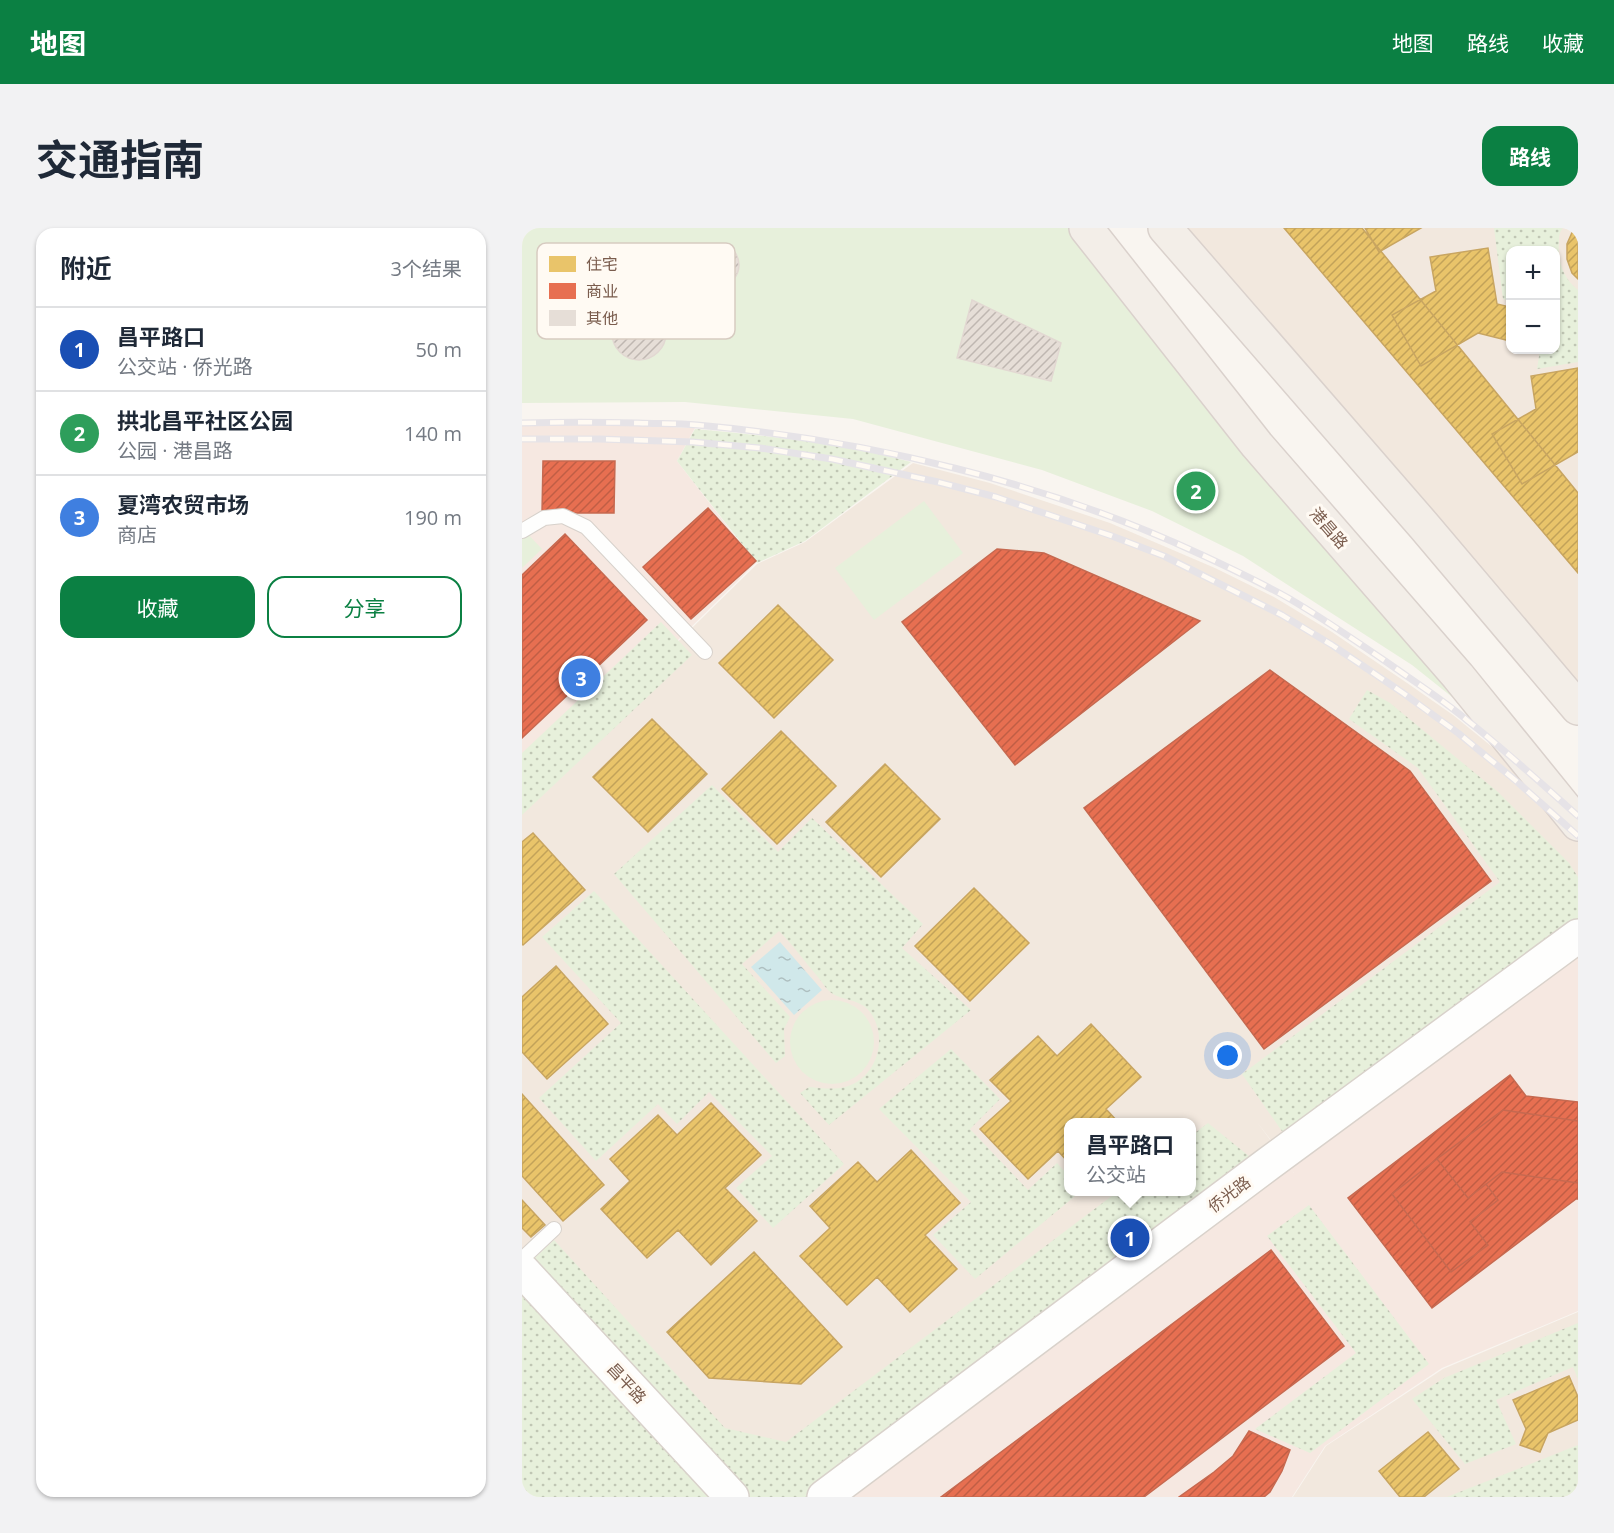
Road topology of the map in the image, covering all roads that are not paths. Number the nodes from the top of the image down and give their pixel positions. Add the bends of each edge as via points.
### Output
1 (1086, 228) edge
2 (1165, 228) edge
3 (522, 531) edge
4 (705, 652) dead end
5 (1578, 708) edge
6 (1578, 824) edge
7 (1578, 936) edge
8 (554, 1229) dead end
9 (522, 1258) edge
10 (522, 1270) edge
11 (732, 1497) edge
12 (824, 1497) edge

1 - 6 main road, 港昌路 via 1257,445 1458,676
2 - 5 main road
3 - 4 lane via 544,518 563,516 586,527
7 - 12 street, 侨光路
8 - 9 lane
10 - 11 street, 昌平路

